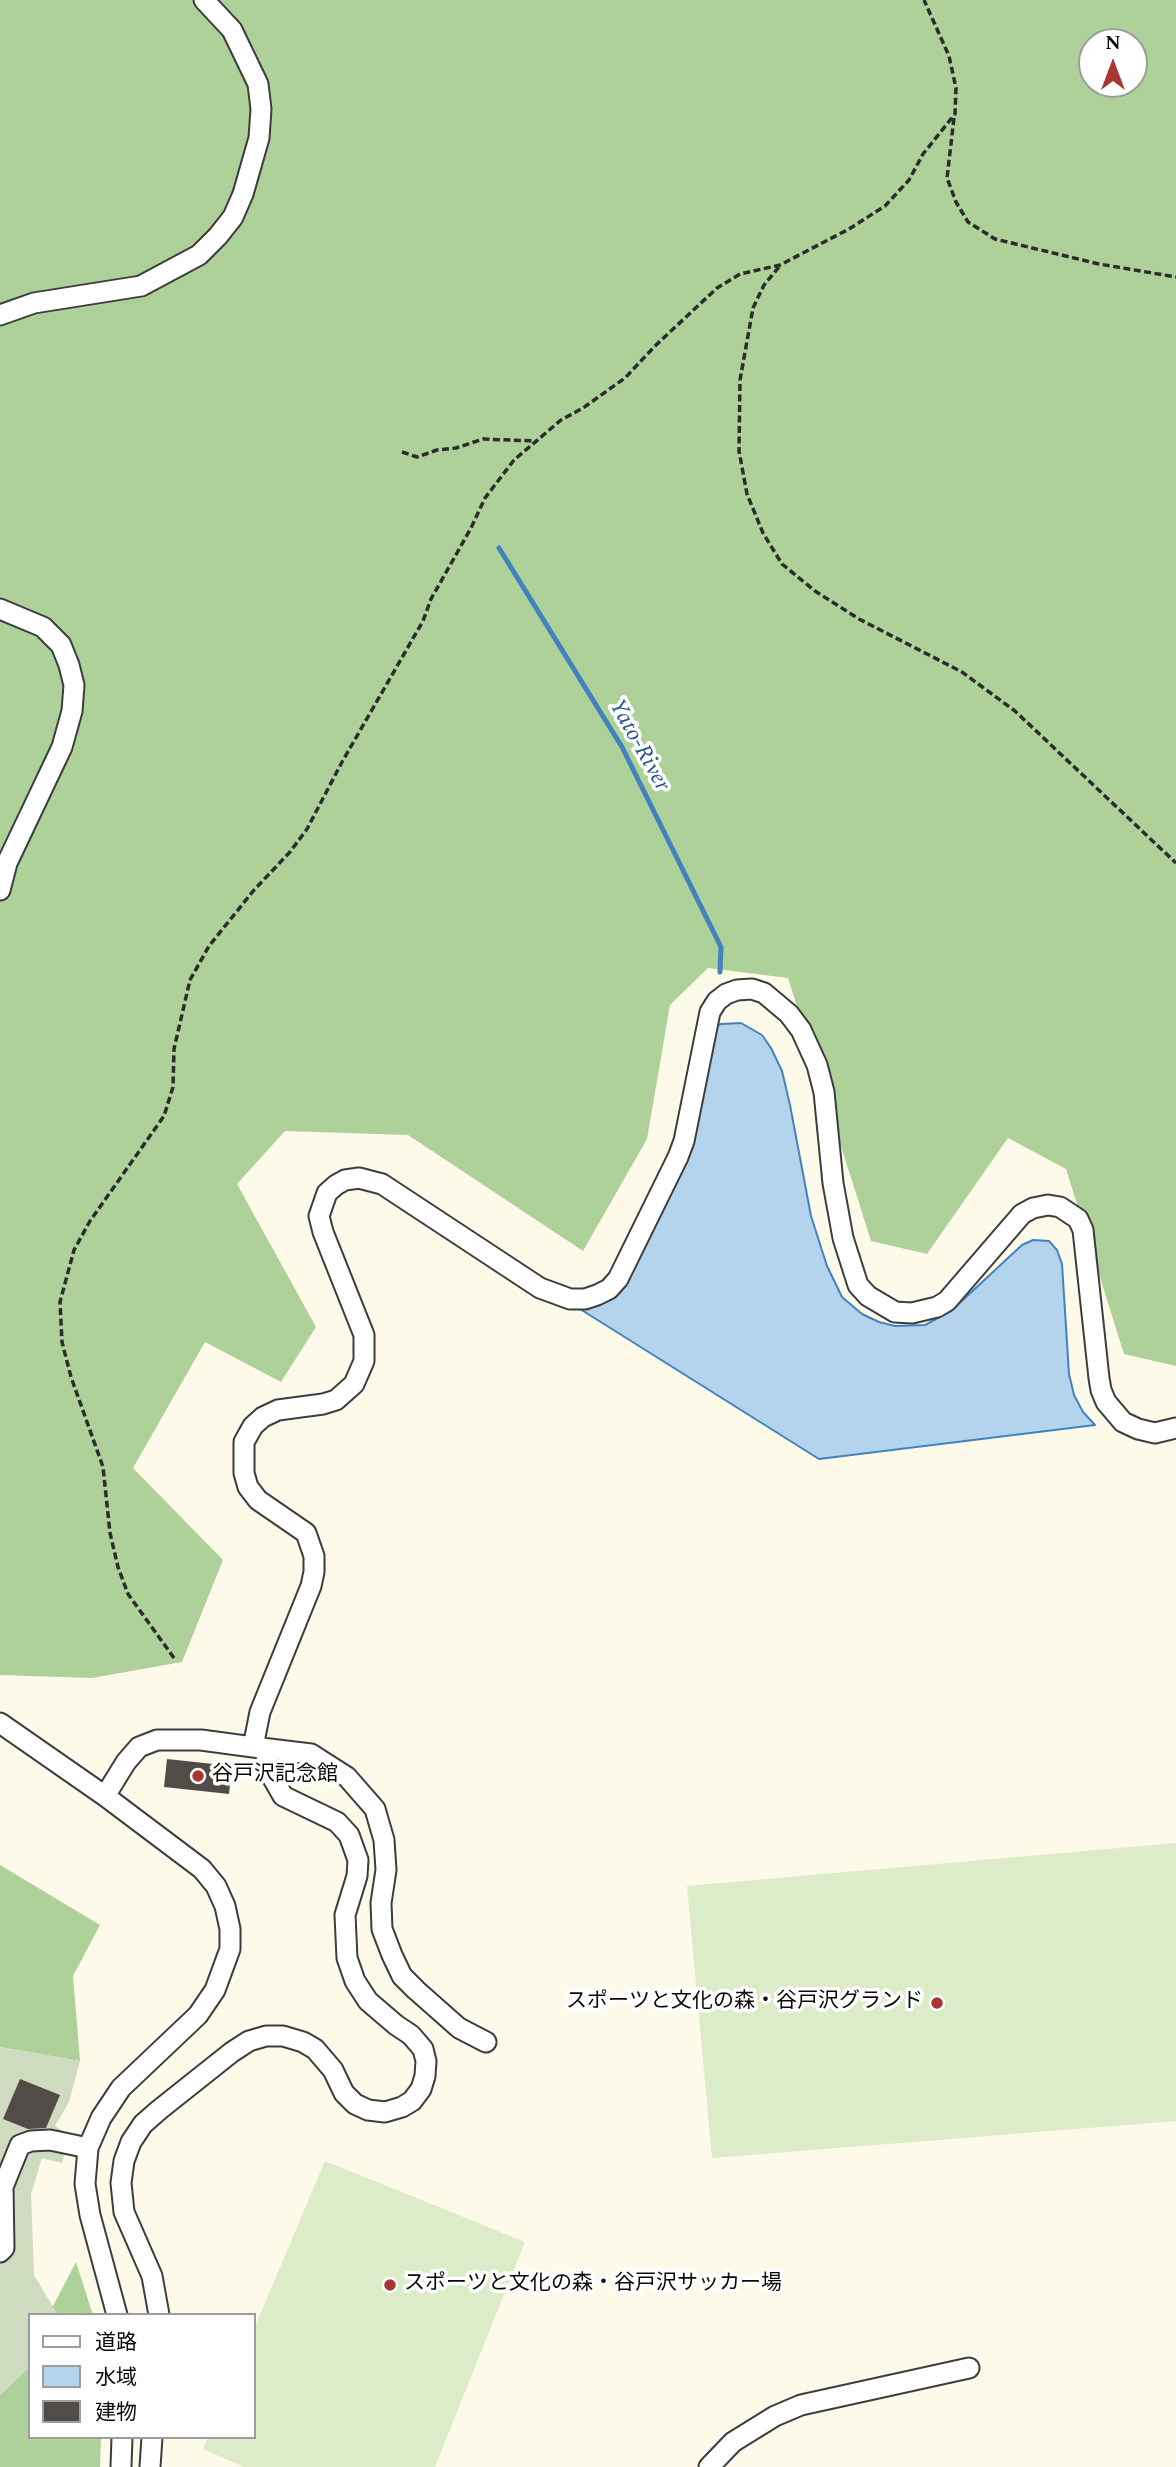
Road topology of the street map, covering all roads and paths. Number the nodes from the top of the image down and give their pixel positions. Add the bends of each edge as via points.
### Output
1 (204, 0) edge
2 (924, 0) edge
3 (955, 114) junction
4 (780, 265) junction
5 (1176, 277) edge
6 (0, 314) edge
7 (535, 441) junction
8 (402, 452) dead end
9 (0, 609) edge
10 (1176, 863) edge
11 (0, 890) edge
12 (1176, 1429) edge
13 (174, 1658) dead end
14 (0, 1723) edge
15 (259, 1747) junction
16 (105, 1796) junction
17 (486, 2042) dead end
18 (88, 2148) junction
19 (0, 2252) edge
20 (116, 2313) edge
21 (159, 2313) edge
22 (969, 2368) dead end
23 (122, 2439) edge
24 (152, 2439) edge
25 (121, 2467) edge
26 (150, 2467) edge
27 (709, 2467) edge

1 - 6 street via 232,30 258,84 260,138 233,217 200,255 141,286 34,303
2 - 3 path via 949,56 956,88
3 - 4 path via 885,206
3 - 5 path via 947,178 968,222 995,239
4 - 7 path via 740,274 718,288 625,378
4 - 10 path via 753,308 740,380 739,451 747,494 782,564 859,619 962,672 1015,711
7 - 8 path via 483,439 416,457
7 - 13 path via 485,498 307,830 209,946 190,980 164,1116 74,1250 60,1302 65,1354 103,1467 118,1567 128,1594
9 - 11 street via 43,627 61,645 74,685 62,747
12 - 15 street via 1155,1433 1138,1429 1122,1422 1106,1402 1099,1378 1083,1230 1078,1219 1060,1207 1048,1205 1022,1214 937,1307 895,1312 867,1296 858,1285 843,1238 824,1092 809,1045 776,1002 752,989 737,990 717,1001 710,1012 678,1157 618,1279 597,1295 570,1298 540,1288 382,1184 345,1180 327,1193 320,1216 323,1232 364,1335 364,1361 345,1394 323,1404 278,1410 263,1417 244,1442 248,1487 258,1500 306,1533 314,1556 311,1586 260,1712
14 - 16 street
15 - 16 street via 157,1740 139,1747
15 - 17 street via 311,1754 347,1777 375,1809 386,1870 380,1903 382,1929 402,1976 459,2028
15 - 21 street via 283,1796 337,1822 349,1835 358,1860 345,1915 347,1958 368,2001 423,2049 425,2077 417,2095 402,2107 368,2110 344,2093 315,2049 283,2036 266,2036 232,2052 143,2124 131,2142 121,2183 124,2212 152,2276
16 - 18 street via 202,1869 216,1886 225,1906 230,1949 215,1990 198,2015 121,2088
18 - 19 street via 50,2140 20,2146 4,2187 5,2248
18 - 20 street via 85,2183 90,2215
22 - 27 street via 793,2409 733,2442
23 - 25 street
24 - 26 street

